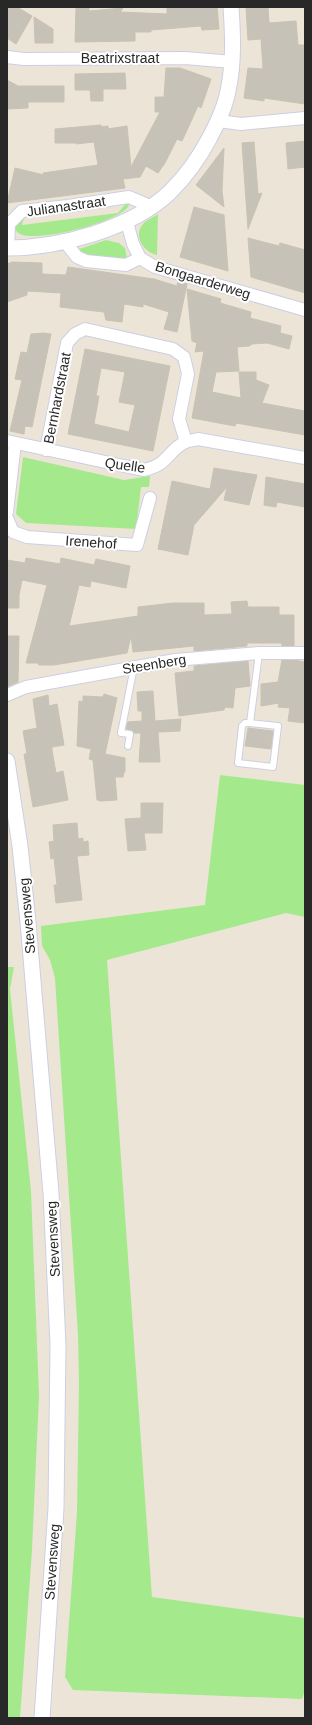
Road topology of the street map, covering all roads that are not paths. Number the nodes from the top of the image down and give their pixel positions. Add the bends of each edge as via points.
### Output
1 (231, 7) edge
2 (7, 57) edge
3 (233, 62) junction
4 (305, 118) edge
5 (219, 121) junction
6 (150, 206) junction
7 (127, 222) junction
8 (65, 242) junction
9 (8, 249) edge
10 (140, 258) junction
11 (305, 310) edge
12 (11, 442) edge
13 (186, 442) junction
14 (46, 450) junction
15 (305, 458) edge
16 (150, 498) dead end
17 (7, 512) edge
18 (7, 518) edge
19 (259, 653) junction
20 (305, 653) edge
21 (134, 667) junction
22 (7, 696) edge
23 (250, 723) junction
24 (128, 746) dead end
25 (7, 761) edge
26 (42, 1718) edge

1 - 3 street, Julianastraat
2 - 3 street, Beatrixstraat via 185,58
3 - 5 street, Julianastraat via 228,92
4 - 5 street via 241,124
5 - 6 street, Julianastraat via 202,153 185,175 169,193
6 - 7 street, Julianastraat
6 - 9 street, Julianastraat via 129,197 22,210 9,224
7 - 8 street, Julianastraat
7 - 10 street, Bongaarderweg
8 - 9 street, Julianastraat
8 - 10 street via 77,257 86,261 126,265
10 - 11 street, Bongaarderweg via 155,267
12 - 14 street, Quelle
12 - 17 street
13 - 14 street, Quelle via 155,468 143,470
13 - 14 street, Bernhardstraat via 179,419 188,374 184,357 173,349 85,329 75,334 67,343
13 - 15 street via 198,439
16 - 18 street, Irenehof via 137,545 27,537 12,532
19 - 20 street, Steenberg
19 - 21 street, Steenberg via 175,660
19 - 23 lane
21 - 22 street, Steenberg via 26,687
21 - 24 lane via 121,733 130,734
23 - 23 lane via 242,726 238,763 273,767 278,726
25 - 26 street, Stevensweg via 28,922 51,1193 58,1345 56,1508

